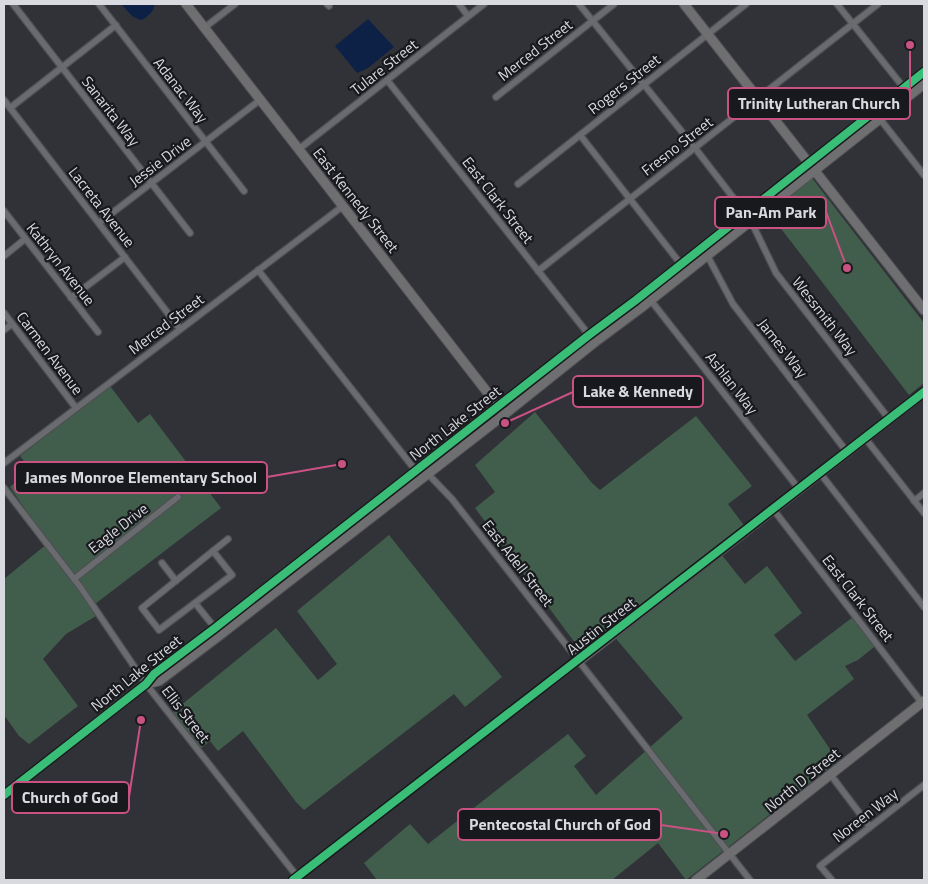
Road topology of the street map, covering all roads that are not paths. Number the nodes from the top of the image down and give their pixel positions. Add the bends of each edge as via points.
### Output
1 (13, 4) edge
2 (99, 4) edge
3 (186, 4) edge
4 (235, 4) edge
5 (459, 4) edge
6 (484, 4) edge
7 (579, 4) edge
8 (614, 4) edge
9 (684, 4) edge
10 (746, 4) edge
11 (837, 4) edge
12 (878, 4) edge
13 (468, 16) junction
14 (592, 20) junction
15 (853, 24) junction
16 (116, 26) junction
17 (204, 28) junction
18 (708, 34) junction
19 (62, 67) junction
20 (924, 72) edge
21 (388, 80) junction
22 (644, 84) junction
23 (924, 84) edge
24 (904, 88) junction
25 (496, 97) dead end
26 (758, 98) junction
27 (4, 100) edge
28 (260, 100) junction
29 (10, 108) junction
30 (880, 119) junction
31 (580, 135) junction
32 (206, 142) junction
33 (694, 148) junction
34 (299, 149) junction
35 (813, 167) junction
36 (924, 175) edge
37 (152, 183) junction
38 (518, 184) dead end
39 (244, 191) dead end
40 (630, 199) junction
41 (343, 206) junction
42 (4, 211) edge
43 (748, 217) junction
44 (99, 223) junction
45 (190, 233) dead end
46 (25, 238) junction
47 (707, 255) junction
48 (4, 256) edge
49 (125, 257) junction
50 (683, 267) junction
51 (258, 270) junction
52 (538, 271) junction
53 (648, 297) junction
54 (71, 298) junction
55 (924, 310) edge
56 (4, 313) edge
57 (12, 324) junction
58 (180, 329) junction
59 (4, 330) edge
60 (98, 332) dead end
61 (589, 335) junction
62 (924, 392) edge
63 (76, 408) junction
64 (502, 411) junction
65 (889, 419) junction
66 (865, 438) junction
67 (847, 452) junction
68 (4, 463) edge
69 (416, 471) junction
70 (427, 473) junction
71 (820, 473) junction
72 (4, 488) edge
73 (799, 489) junction
74 (924, 493) edge
75 (178, 497) dead end
76 (914, 501) junction
77 (773, 509) junction
78 (924, 513) edge
79 (347, 525) junction
80 (360, 526) junction
81 (228, 539) dead end
82 (213, 551) junction
83 (162, 563) dead end
84 (74, 579) junction
85 (176, 581) junction
86 (195, 604) junction
87 (924, 607) edge
88 (218, 632) junction
89 (579, 661) junction
90 (146, 684) junction
91 (923, 702) edge
92 (830, 774) junction
93 (924, 785) edge
94 (4, 795) edge
95 (870, 827) junction
96 (730, 854) junction
97 (297, 879) edge
98 (696, 880) edge
99 (750, 880) edge
100 (832, 880) edge

1 - 19 street, Sanarita Way
2 - 16 street, Adanac Way
3 - 17 street, East Kennedy Street
4 - 17 street
5 - 13 street
6 - 13 street, Tulare Street
7 - 14 street, Wessmith Way
8 - 14 street, Merced Street
9 - 18 street
10 - 18 street, Rogers Street
11 - 15 street
12 - 15 street, Fresno Street
13 - 21 street, Tulare Street
14 - 22 street, Wessmith Way
14 - 25 street, Merced Street
15 - 24 street
15 - 26 street, Fresno Street
16 - 19 street
16 - 32 street, Adanac Way
17 - 28 street, East Kennedy Street
18 - 22 street, Rogers Street
18 - 26 street
19 - 29 street
19 - 37 street, Sanarita Way
20 - 24 street, North Lake Street
21 - 34 street, Tulare Street
21 - 52 street, East Clark Street
22 - 31 street, Rogers Street
22 - 33 street, Wessmith Way
23 - 30 street, North Lake Street
24 - 35 street, North Lake Street
26 - 33 street, Fresno Street
26 - 35 street
27 - 29 street, Lacreta Avenue
28 - 32 street, Jessie Drive
28 - 34 street, East Kennedy Street
29 - 44 street, Lacreta Avenue
30 - 35 street, North Lake Street
30 - 36 street
31 - 38 street, Rogers Street
31 - 40 street
32 - 37 street, Jessie Drive
32 - 39 street, Adanac Way
33 - 40 street, Fresno Street
33 - 43 street, Wessmith Way
34 - 41 street, East Kennedy Street
35 - 43 street, North Lake Street
35 - 55 street
37 - 44 street, Jessie Drive
37 - 45 street, Sanarita Way
40 - 50 street
40 - 52 street, Fresno Street
41 - 51 street, Merced Street
41 - 64 street, East Kennedy Street
42 - 46 street, Kathryn Avenue
43 - 47 street, North Lake Street
43 - 50 street, North Lake Street
43 - 65 street, Wessmith Way via 776,273
44 - 49 street, Lacreta Avenue
46 - 48 street
46 - 54 street, Kathryn Avenue
47 - 50 street, North Lake Street
47 - 67 street, James Way via 733,304
49 - 54 street
49 - 58 street, Lacreta Avenue
50 - 53 street, North Lake Street
51 - 58 street, Merced Street
51 - 69 street
52 - 61 street, East Clark Street
53 - 61 street, North Lake Street
53 - 64 street, North Lake Street
53 - 73 street, Ashlan Way
54 - 60 street, Kathryn Avenue
56 - 57 street, Carmen Avenue
57 - 59 street
57 - 63 street, Carmen Avenue
58 - 63 street, Merced Street
61 - 64 street, North Lake Street
62 - 65 street, Austin Street
63 - 68 street, Merced Street
64 - 69 street, North Lake Street
64 - 70 street, North Lake Street
65 - 66 street, Austin Street
66 - 67 street, Austin Street
66 - 76 street
67 - 71 street, Austin Street
69 - 70 street
69 - 79 street, North Lake Street
70 - 80 street, North Lake Street
70 - 89 street, East Adell Street via 452,499
71 - 73 street, Austin Street
71 - 87 street
72 - 84 street, Ellis Street
73 - 77 street, Austin Street
74 - 76 street
75 - 84 street, Eagle Drive
76 - 78 street
77 - 89 street, Austin Street
77 - 91 street, East Clark Street
79 - 80 street
79 - 88 street, North Lake Street
80 - 88 street, North Lake Street
81 - 82 street
82 - 85 street
82 - 86 street via 232,575
83 - 85 street
84 - 90 street, Ellis Street
85 - 86 street via 142,608 160,630
86 - 88 street
88 - 90 street, North Lake Street via 159,681
89 - 96 street, East Adell Street
89 - 97 street, Austin Street
90 - 94 street, North Lake Street
90 - 97 street, Ellis Street
91 - 92 street, North D Street
92 - 95 street
92 - 96 street, North D Street
93 - 95 street, Noreen Way
95 - 100 street, Noreen Way via 820,866
96 - 98 street, North D Street
96 - 99 street, East Adell Street

